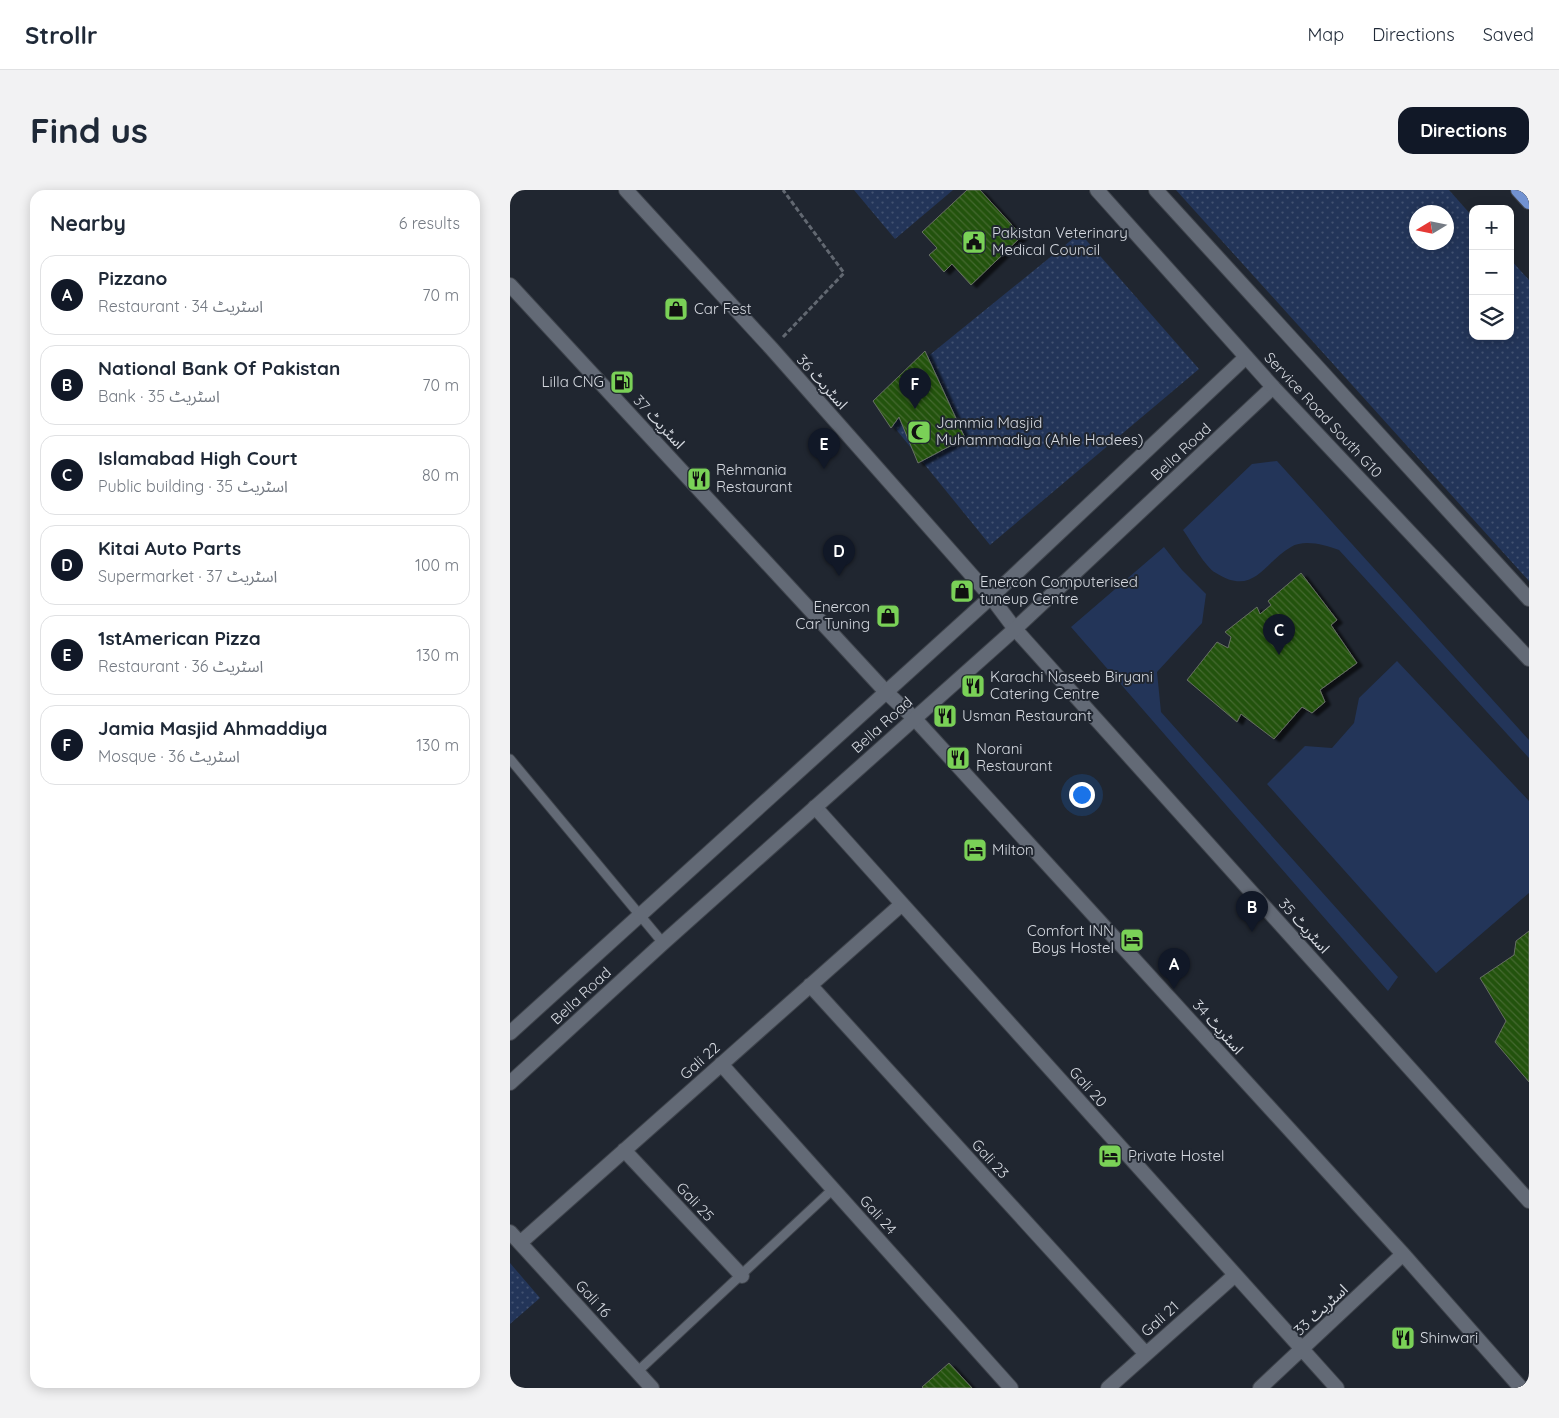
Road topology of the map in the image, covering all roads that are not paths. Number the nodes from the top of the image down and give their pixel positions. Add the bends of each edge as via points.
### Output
1 (626, 190) edge
2 (1097, 190) edge
3 (1156, 190) edge
4 (1518, 190) edge
5 (1529, 202) edge
6 (510, 286) edge
7 (1246, 357) junction
8 (1273, 387) junction
9 (991, 597) junction
10 (1529, 599) edge
11 (1015, 629) junction
12 (1529, 659) edge
13 (886, 692) junction
14 (914, 718) junction
15 (510, 759) edge
16 (815, 807) junction
17 (902, 904) junction
18 (639, 917) junction
19 (663, 943) junction
20 (810, 985) junction
21 (510, 1033) edge
22 (721, 1064) junction
23 (512, 1078) edge
24 (624, 1150) junction
25 (833, 1189) junction
26 (1529, 1200) edge
27 (510, 1232) edge
28 (520, 1243) junction
29 (1403, 1254) junction
30 (1235, 1275) junction
31 (742, 1276) junction
32 (1302, 1350) junction
33 (1146, 1354) junction
34 (637, 1372) junction
35 (652, 1388) edge
36 (1010, 1388) edge
37 (1108, 1388) edge
38 (1260, 1388) edge
39 (1337, 1388) edge
40 (1521, 1388) edge

1 - 9 street, اسٹریٹ 36 via 772,349
2 - 7 street, Service Road South G10
3 - 10 street, Service Road South G10
4 - 5 highway
6 - 13 street, اسٹریٹ 37
7 - 8 street, Service Road South G10
7 - 9 street, Bella Road
8 - 11 street, Bella Road
8 - 12 street, Service Road South G10
9 - 11 street, اسٹریٹ 36
9 - 13 street, Bella Road
11 - 14 street, Bella Road
11 - 26 street, اسٹریٹ 35
13 - 14 street, اسٹریٹ 34
13 - 18 street, Bella Road
14 - 16 street, Bella Road
14 - 29 street, اسٹریٹ 34
15 - 18 lane
16 - 17 street, Gali 20
16 - 19 street, Bella Road
17 - 20 street, Gali 22
17 - 30 street, Gali 20
18 - 19 lane
18 - 21 street, Bella Road
19 - 23 street, Bella Road
20 - 22 street, Gali 22
20 - 33 street, Gali 23
22 - 24 street, Gali 22
22 - 25 street, Gali 24
24 - 28 street, Gali 22
24 - 31 street, Gali 25
25 - 31 lane
25 - 36 street, Gali 24
27 - 28 street, Gali 16
28 - 34 street, Gali 16
29 - 32 street, اسٹریٹ 33
29 - 40 street, اسٹریٹ 34
30 - 32 street, Gali 20
30 - 33 street, Gali 21
31 - 34 lane
32 - 38 street, اسٹریٹ 33
32 - 39 street, Gali 20
33 - 37 street, Gali 21
34 - 35 street, Gali 16

